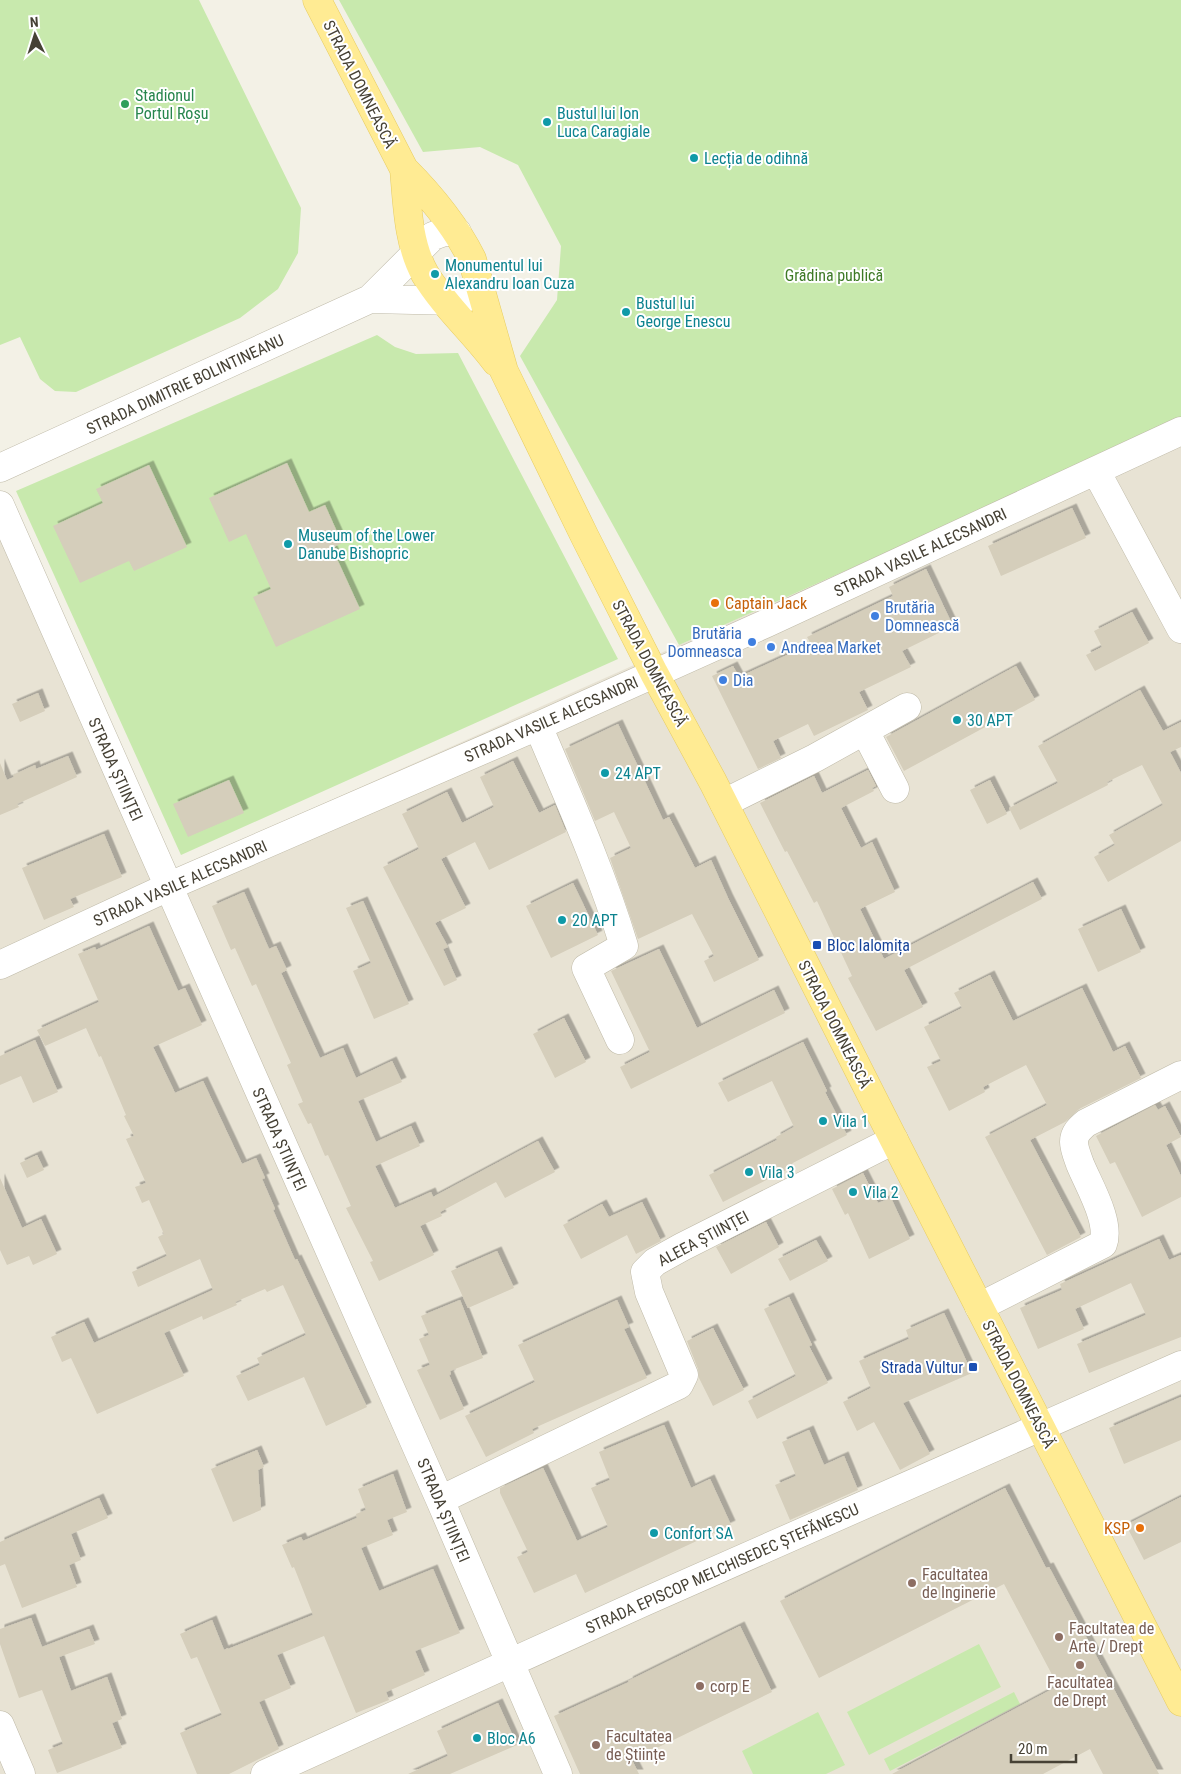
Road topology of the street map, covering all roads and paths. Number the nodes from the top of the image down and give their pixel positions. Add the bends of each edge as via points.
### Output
1 (317, 0) edge
2 (404, 169) junction
3 (457, 232) junction
4 (416, 252) junction
5 (478, 280) junction
6 (370, 299) junction
7 (444, 299) junction
8 (504, 372) junction
9 (1181, 431) edge
10 (0, 468) edge
11 (1096, 471) junction
12 (0, 505) edge
13 (1181, 629) edge
14 (654, 673) junction
15 (906, 707) dead end
16 (538, 726) junction
17 (865, 731) junction
18 (896, 789) dead end
19 (724, 803) junction
20 (169, 887) junction
21 (0, 965) edge
22 (620, 1040) dead end
23 (1181, 1075) edge
24 (894, 1140) junction
25 (979, 1307) junction
26 (1181, 1365) edge
27 (1040, 1426) junction
28 (440, 1500) junction
29 (509, 1662) junction
30 (1181, 1702) edge
31 (0, 1725) edge
32 (21, 1774) edge
33 (265, 1774) edge
34 (558, 1774) edge

1 - 2 main road, STRADA DOMNEASCĂ
2 - 3 main road, STRADA DOMNEASCĂ
2 - 4 main road, STRADA DOMNEASCĂ
3 - 4 street, STRADA DIMITRIE BOLINTINEANU via 433,236
3 - 5 main road, STRADA DOMNEASCĂ via 472,260
4 - 6 street, STRADA DIMITRIE BOLINTINEANU
4 - 7 main road, STRADA DOMNEASCĂ via 425,274
5 - 7 street, STRADA DIMITRIE BOLINTINEANU via 466,298
5 - 8 main road, STRADA DOMNEASCĂ
6 - 7 street, STRADA DIMITRIE BOLINTINEANU
6 - 10 street, STRADA DIMITRIE BOLINTINEANU
7 - 8 main road, STRADA DOMNEASCĂ
8 - 14 main road, STRADA DOMNEASCĂ
9 - 11 street, STRADA VASILE ALECSANDRI
11 - 13 street
11 - 14 street, STRADA VASILE ALECSANDRI
12 - 20 street, STRADA ȘTIINȚEI
14 - 16 street, STRADA VASILE ALECSANDRI
14 - 19 main road, STRADA DOMNEASCĂ
15 - 17 street
16 - 20 street, STRADA VASILE ALECSANDRI
16 - 22 street via 611,900 624,946 586,968
17 - 18 street
17 - 19 street
19 - 24 main road, STRADA DOMNEASCĂ
20 - 21 street, STRADA VASILE ALECSANDRI
20 - 28 street, STRADA ȘTIINȚEI
23 - 25 street via 1086,1123 1077,1132 1074,1142 1076,1154 1104,1222 1106,1236 1103,1244
24 - 25 main road, STRADA DOMNEASCĂ
24 - 28 street, ALEEA ȘTIINȚEI via 682,1247 655,1262 645,1272 649,1292 684,1375 679,1385
25 - 27 main road, STRADA DOMNEASCĂ
26 - 27 street, STRADA EPISCOP MELCHISEDEC ȘTEFĂNESCU
27 - 29 street, STRADA EPISCOP MELCHISEDEC ȘTEFĂNESCU
27 - 30 main road, STRADA DOMNEASCĂ
28 - 29 street, STRADA ȘTIINȚEI
29 - 33 street, STRADA EPISCOP MELCHISEDEC ȘTEFĂNESCU
29 - 34 street, STRADA ȘTIINȚEI
31 - 32 street

